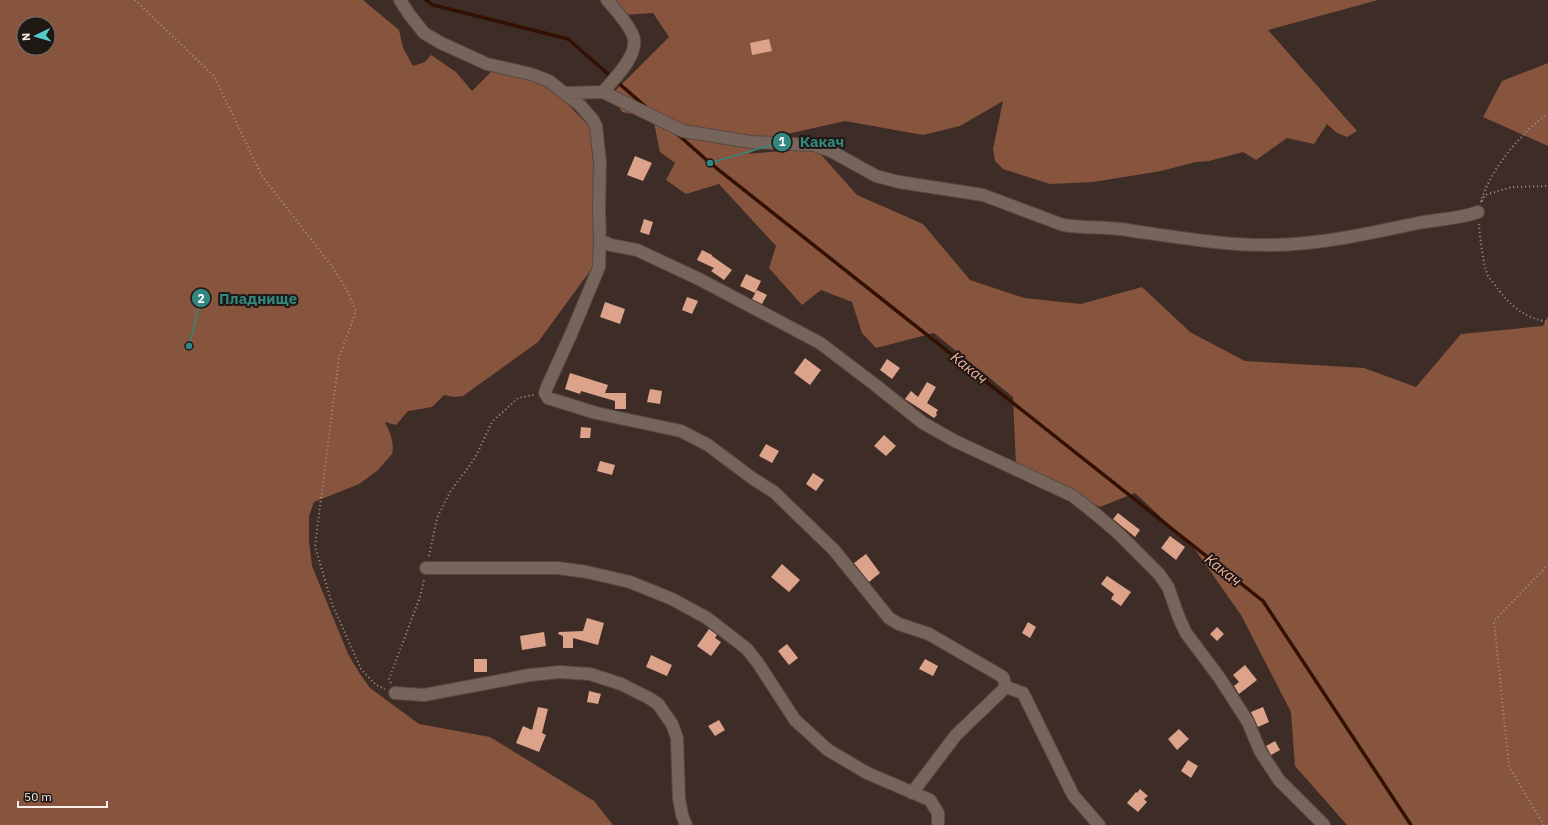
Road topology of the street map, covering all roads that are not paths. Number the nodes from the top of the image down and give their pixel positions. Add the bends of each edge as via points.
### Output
1 (400, 0) edge
2 (607, 0) edge
3 (606, 88) junction
4 (566, 93) junction
5 (1478, 212) road end
6 (600, 240) junction
7 (426, 568) road end
8 (1006, 687) junction
9 (395, 693) road end
10 (912, 793) junction
11 (686, 825) edge
12 (938, 825) edge
13 (1099, 825) edge
14 (1324, 825) edge

1 - 4 street via 424,33 441,43 487,64 549,81
2 - 3 street via 634,39 628,62
3 - 4 street
3 - 5 street via 683,131 751,142 814,145 876,176 983,195 1063,225 1075,227 1112,228 1193,240 1259,245 1308,243
4 - 6 street via 580,105 596,126 600,162
6 - 8 street via 599,267 545,393 548,398 596,413 681,431 708,445 774,492 834,550 889,618 929,634 994,671 1003,677
6 - 14 street via 637,250 699,279 820,343 923,423 955,441 1073,496 1097,515 1159,574 1168,587 1186,633 1248,722 1260,751 1279,780
7 - 10 street via 558,568 630,582 672,599 707,618 747,650 795,720 828,750 866,773
8 - 10 street via 956,734
8 - 13 street via 1023,693 1074,795
9 - 11 street via 424,695 530,675 560,672 590,674 621,684 658,704 672,724 677,738 679,798
10 - 12 street via 930,800 938,812

